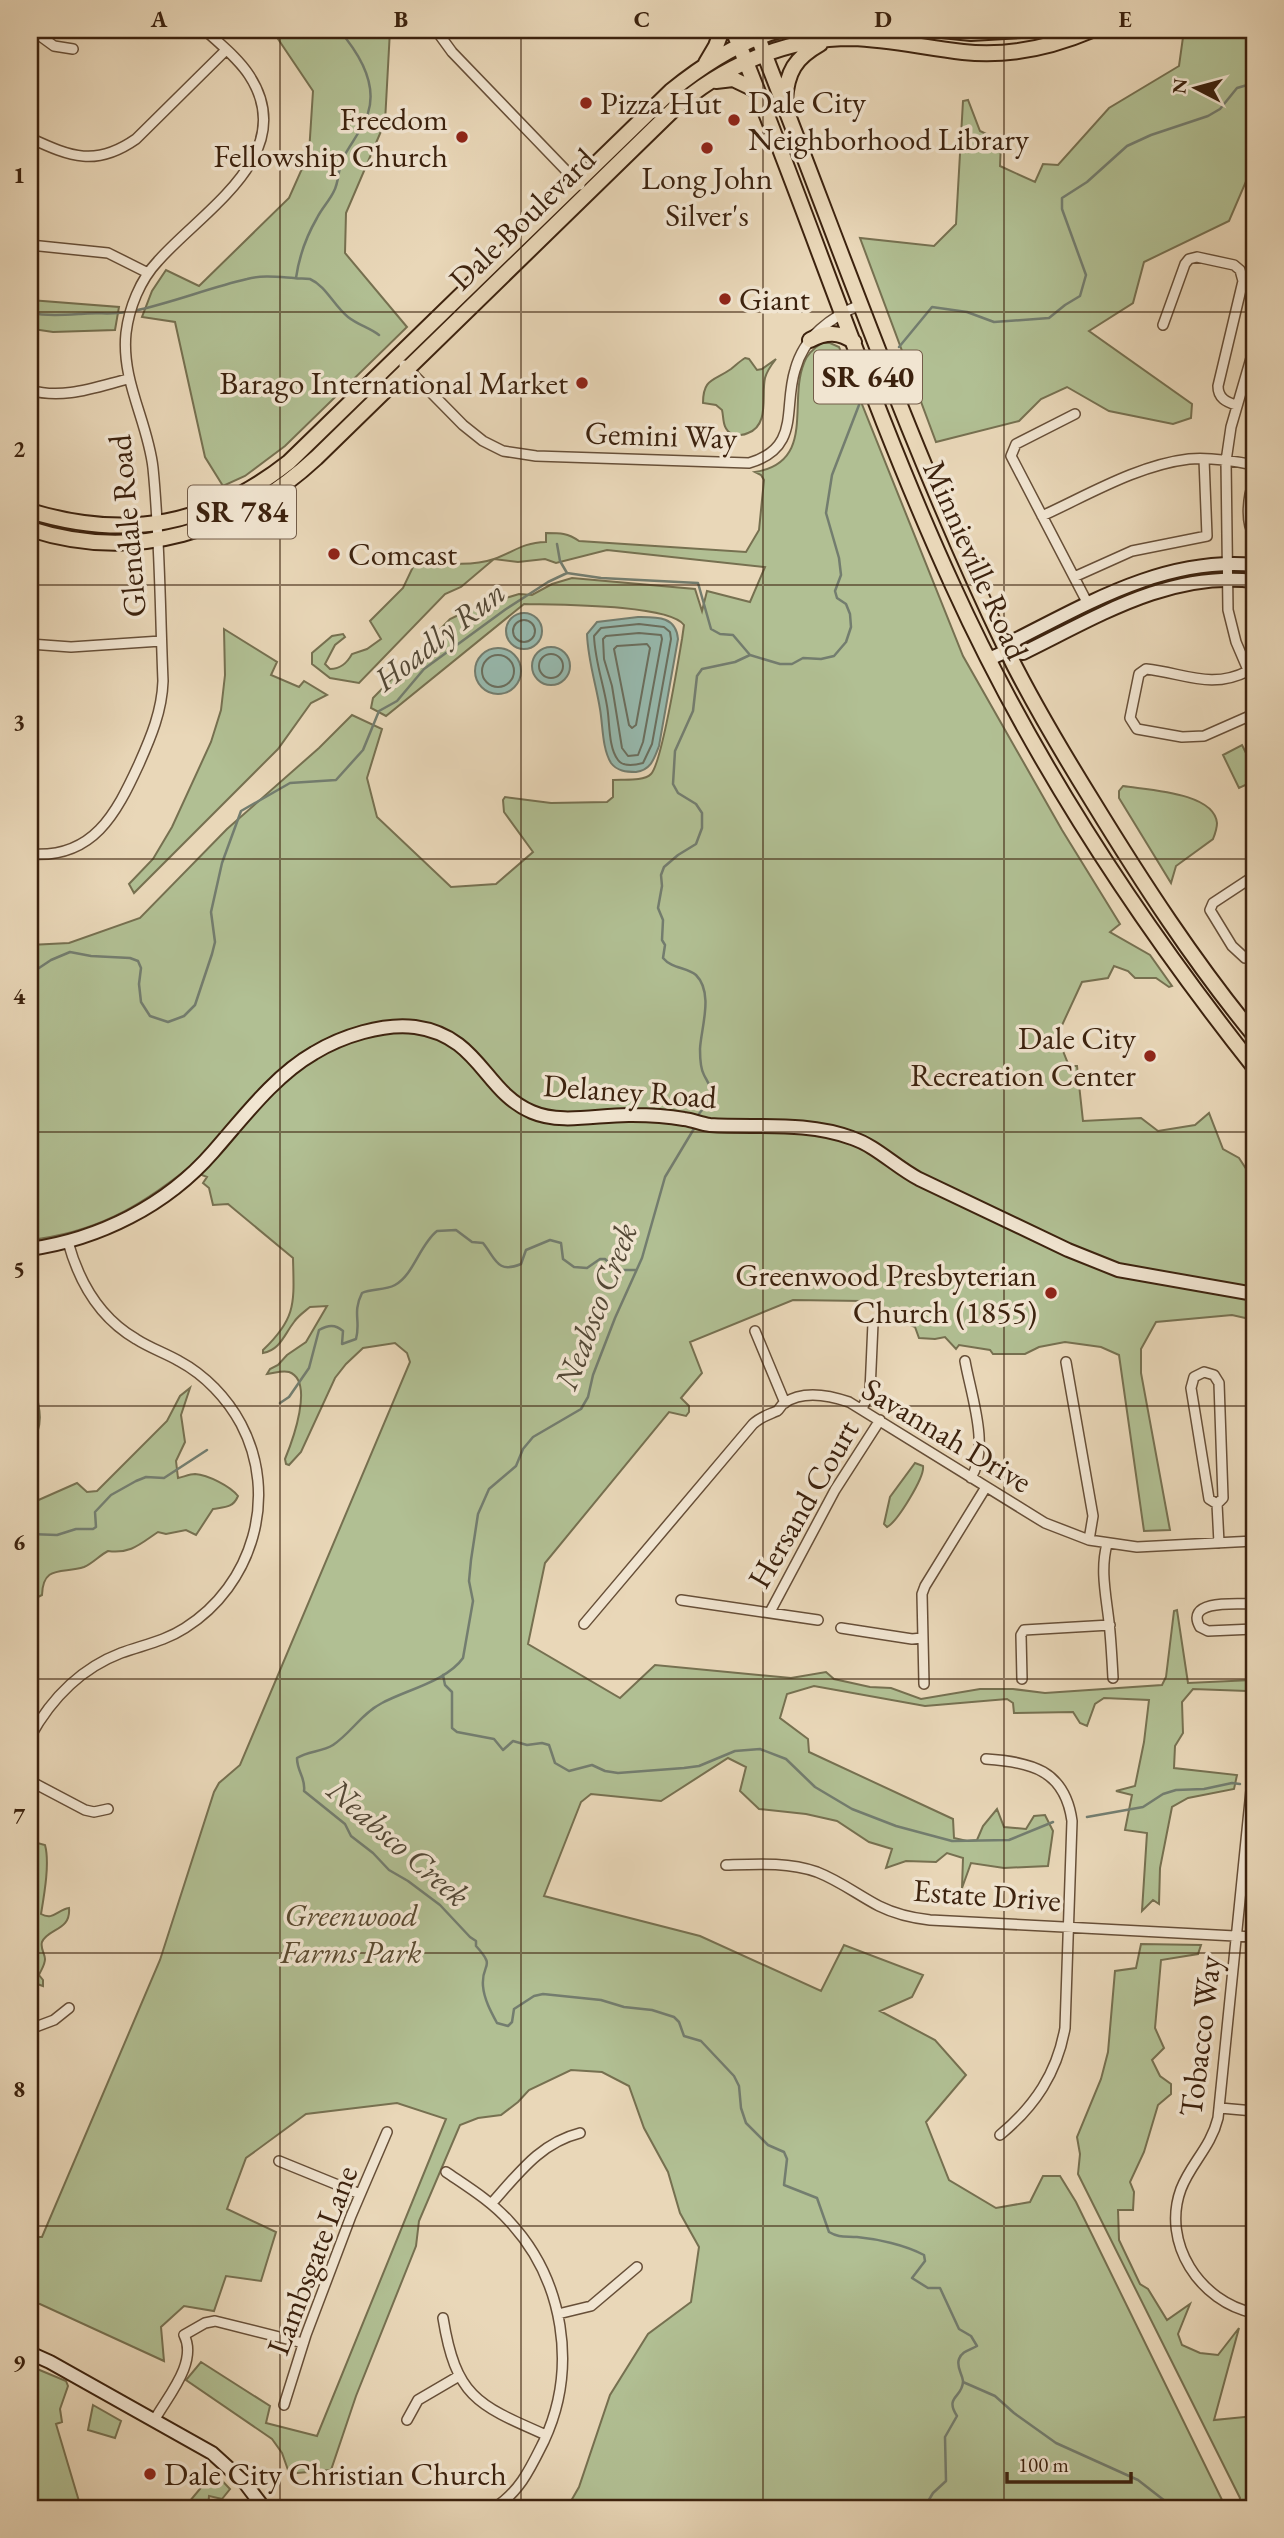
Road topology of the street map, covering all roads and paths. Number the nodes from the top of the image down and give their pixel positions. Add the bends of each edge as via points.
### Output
1 (32, 30) edge
2 (205, 30) edge
3 (436, 30) edge
4 (722, 30) edge
5 (733, 30) edge
6 (780, 30) edge
7 (942, 30) edge
8 (1021, 30) edge
9 (1092, 30) edge
10 (756, 34) edge
11 (829, 39) junction
12 (740, 46) junction
13 (73, 49) dead end
14 (226, 50) junction
15 (764, 55) junction
16 (746, 62) junction
17 (702, 68) junction
18 (704, 85) junction
19 (756, 90) junction
20 (785, 105) junction
21 (30, 138) edge
22 (578, 182) junction
23 (589, 194) junction
24 (30, 245) edge
25 (148, 274) junction
26 (862, 304) junction
27 (843, 312) junction
28 (1163, 324) dead end
29 (810, 340) junction
30 (854, 342) junction
31 (1254, 348) edge
32 (397, 358) junction
33 (408, 369) junction
34 (128, 379) junction
35 (30, 390) edge
36 (1236, 405) junction
37 (1074, 414) dead end
38 (1203, 459) junction
39 (1226, 461) junction
40 (1254, 465) edge
41 (1254, 481) edge
42 (30, 510) edge
43 (1042, 516) junction
44 (156, 524) junction
45 (30, 529) edge
46 (1254, 535) edge
47 (157, 540) junction
48 (1227, 564) junction
49 (1254, 565) edge
50 (1074, 577) junction
51 (1227, 579) junction
52 (1254, 581) edge
53 (1088, 604) junction
54 (161, 641) junction
55 (30, 644) edge
56 (1007, 651) junction
57 (989, 659) junction
58 (1248, 671) junction
59 (1254, 684) edge
60 (1254, 714) edge
61 (30, 854) edge
62 (1254, 876) edge
63 (1254, 958) edge
64 (1254, 1035) edge
65 (1254, 1067) edge
66 (68, 1242) junction
67 (30, 1249) edge
68 (1254, 1294) edge
69 (873, 1323) dead end
70 (755, 1331) dead end
71 (965, 1361) dead end
72 (1066, 1362) dead end
73 (785, 1402) junction
74 (862, 1409) junction
75 (880, 1420) junction
76 (971, 1478) junction
77 (986, 1487) junction
78 (1217, 1504) junction
79 (1089, 1540) junction
80 (1254, 1541) edge
81 (1219, 1543) junction
82 (1107, 1544) junction
83 (681, 1600) dead end
84 (1254, 1604) edge
85 (770, 1612) junction
86 (818, 1620) dead end
87 (584, 1624) dead end
88 (1110, 1625) junction
89 (841, 1628) dead end
90 (1254, 1629) edge
91 (922, 1638) junction
92 (1113, 1678) dead end
93 (1022, 1679) dead end
94 (924, 1684) dead end
95 (30, 1737) edge
96 (986, 1759) dead end
97 (1254, 1761) edge
98 (30, 1781) edge
99 (108, 1809) dead end
100 (726, 1865) dead end
101 (1069, 1926) junction
102 (1237, 1936) junction
103 (1254, 1937) edge
104 (69, 2008) dead end
105 (30, 2029) edge
106 (1220, 2108) junction
107 (1254, 2111) edge
108 (387, 2132) dead end
109 (580, 2133) dead end
110 (1000, 2135) dead end
111 (279, 2161) dead end
112 (446, 2172) dead end
113 (360, 2194) junction
114 (492, 2203) junction
115 (636, 2267) dead end
116 (1254, 2313) edge
117 (558, 2314) junction
118 (443, 2318) dead end
119 (303, 2343) junction
120 (30, 2353) edge
121 (459, 2376) junction
122 (284, 2404) dead end
123 (155, 2419) junction
124 (407, 2420) dead end
125 (546, 2435) junction
126 (264, 2508) edge
127 (494, 2508) edge

1 - 13 street via 54,46
2 - 14 street, Glendale Road
3 - 22 street
4 - 17 main road
5 - 12 main road, Minnieville Road / SR 640
6 - 10 main road, Dale Boulevard / SR 784
7 - 8 main road
9 - 11 main road, Dale Boulevard / SR 784 via 1035,48 986,53 869,39
10 - 12 main road, Dale Boulevard / SR 784
10 - 15 main road, Minnieville Road / SR 640
11 - 15 main road, Dale Boulevard / SR 784
11 - 20 main road via 793,64
12 - 16 main road, Minnieville Road / SR 640
12 - 17 main road, Dale Boulevard / SR 784
14 - 21 street via 136,139 112,152 73,156
14 - 25 street, Glendale Road via 249,75 259,98 260,149 246,173
15 - 16 main road, Dale Boulevard / SR 784
15 - 20 main road, Minnieville Road / SR 640
16 - 18 main road, Dale Boulevard / SR 784
16 - 19 main road, Minnieville Road / SR 640
17 - 22 main road, Dale Boulevard / SR 784 via 671,91
18 - 19 main road via 733,79
18 - 23 main road, Dale Boulevard / SR 784
19 - 27 main road, Minnieville Road / SR 640
20 - 26 main road, Minnieville Road / SR 640
22 - 23 street
22 - 32 main road, Dale Boulevard / SR 784
23 - 33 main road, Dale Boulevard / SR 784
24 - 25 street via 108,253
25 - 34 street, Glendale Road via 127,329
26 - 27 street, Gemini Way
26 - 56 main road, Minnieville Road / SR 640
27 - 29 street, Gemini Way
27 - 30 main road, Minnieville Road / SR 640
28 - 36 street via 1189,259 1198,257 1240,270 1243,281 1218,391 1223,400
29 - 30 main road via 833,334
29 - 33 street, Gemini Way via 794,371 784,438 764,458 743,464 503,451 475,436
30 - 57 main road, Minnieville Road / SR 640 via 926,525
31 - 36 street
32 - 33 street, Gemini Way
32 - 44 main road, Dale Boulevard / SR 784 via 268,479 223,505
33 - 47 main road, Dale Boulevard / SR 784 via 276,492 210,526
34 - 35 street via 67,394
34 - 44 street, Glendale Road via 149,445
36 - 39 street
37 - 43 street via 1021,441 1012,452
38 - 39 street
38 - 43 street via 1149,469
38 - 50 street via 1207,536 1132,551
39 - 40 street
39 - 48 street
41 - 46 street via 1250,493
42 - 44 main road, Dale Boulevard / SR 784 via 96,525
43 - 50 street
44 - 47 street, Glendale Road
45 - 47 main road, Dale Boulevard / SR 784 via 87,542
47 - 54 street, Glendale Road
48 - 49 street
48 - 51 street
48 - 53 street via 1164,572
50 - 53 street
51 - 52 street
51 - 56 street via 1152,592 1023,653
51 - 58 street via 1231,626
53 - 56 street via 1017,639
54 - 55 street via 71,647
54 - 61 street, Glendale Road via 163,691 158,720 113,816 93,836 70,849
56 - 57 street
56 - 64 main road, Minnieville Road / SR 640 via 1133,868
57 - 65 main road, Minnieville Road / SR 640 via 1046,768 1102,859
58 - 59 street
58 - 60 street via 1214,681 1142,670 1130,718 1138,729 1193,738
62 - 63 street via 1213,903 1210,910 1237,951
66 - 67 street, Delaney Road
66 - 68 street, Delaney Road via 128,1218 182,1183 275,1085 315,1052 386,1027 412,1026 449,1037 509,1096 541,1115 634,1115 707,1125 786,1126 851,1138 919,1180 1102,1265
66 - 95 street via 86,1288 105,1314 133,1338 192,1369 230,1407 254,1453 259,1507 254,1536 240,1570 209,1610 173,1635 113,1656 80,1675 56,1697
69 - 74 street via 870,1391
70 - 73 street
71 - 76 street via 980,1445 979,1462
72 - 79 street via 1093,1516
73 - 74 street, Savannah Drive via 825,1395
73 - 87 street, Savannah Drive via 753,1424
74 - 75 street, Savannah Drive
75 - 76 street, Savannah Drive
75 - 85 street, Hersand Court via 835,1490
76 - 77 street, Savannah Drive
77 - 79 street, Savannah Drive via 1045,1522
77 - 91 street via 925,1586
78 - 78 street via 1209,1499 1191,1388 1194,1377 1204,1372 1219,1383 1223,1499
78 - 81 street
79 - 82 street, Savannah Drive
80 - 81 street, Savannah Drive
81 - 82 street, Savannah Drive
82 - 88 street via 1102,1567
83 - 85 street, Hersand Court
84 - 90 street via 1206,1606 1197,1619 1208,1631
85 - 86 street, Hersand Court
88 - 92 street
88 - 93 street via 1024,1630
89 - 91 street
91 - 94 street
96 - 101 street via 1038,1768 1067,1800 1072,1821
97 - 102 street, Tobacco Way
98 - 99 street via 85,1810
100 - 101 street, Estate Drive via 782,1864 816,1872 881,1907 913,1918
101 - 102 street, Estate Drive
101 - 110 street via 1060,2052 1039,2096
102 - 103 street, Estate Drive
102 - 106 street, Tobacco Way
104 - 105 street
106 - 107 street
106 - 116 street, Tobacco Way via 1210,2141 1181,2190 1176,2214 1178,2240 1187,2265 1204,2286 1226,2302
108 - 113 street, Lambsgate Lane
109 - 114 street via 537,2154
111 - 113 street
112 - 114 street
113 - 119 street, Lambsgate Lane
114 - 117 street via 534,2254
115 - 117 street via 591,2305
117 - 125 street via 561,2381
118 - 121 street
119 - 122 street, Lambsgate Lane
119 - 123 street via 221,2322 205,2323 184,2335 189,2345 187,2358
120 - 123 street
121 - 124 street via 418,2400
121 - 125 street via 489,2410
123 - 126 street via 232,2469
125 - 127 street via 519,2487

